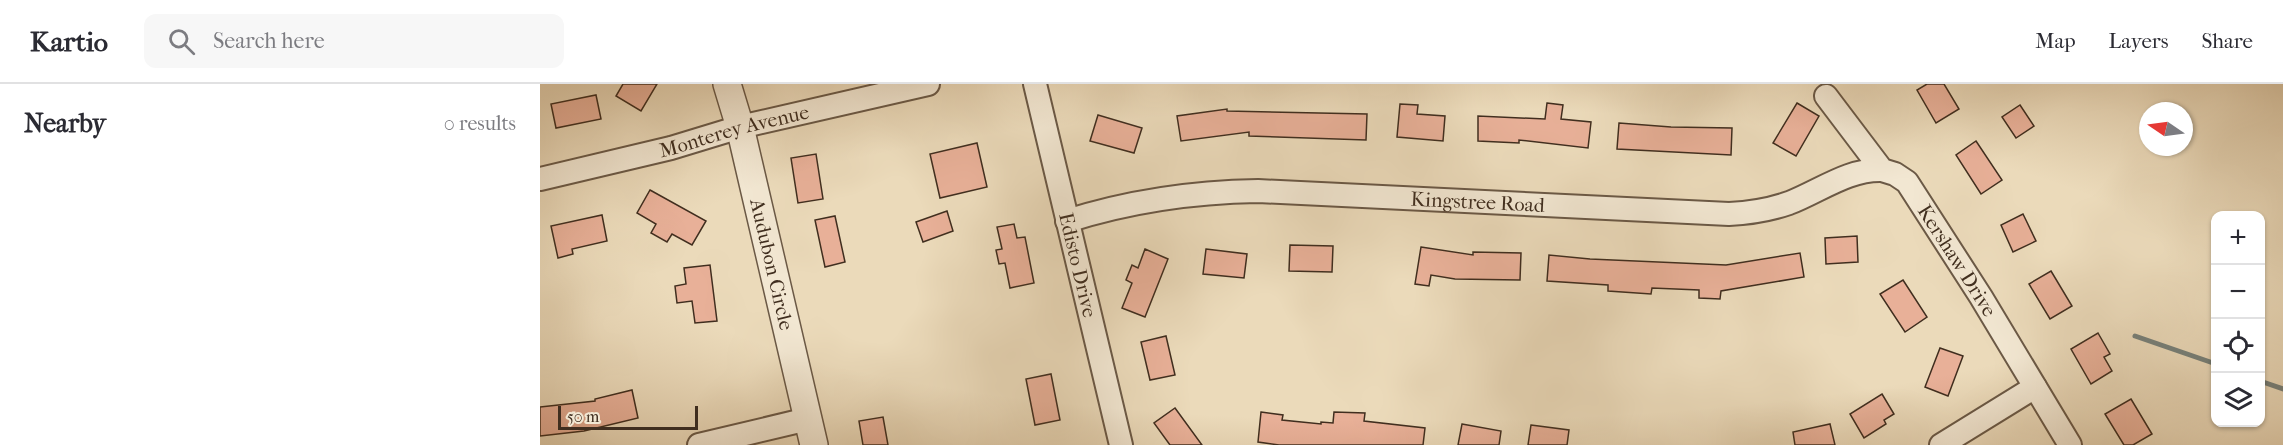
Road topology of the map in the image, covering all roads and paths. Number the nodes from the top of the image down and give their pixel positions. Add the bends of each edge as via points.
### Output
1 (727, 84) edge
2 (928, 84) edge
3 (1035, 84) edge
4 (1826, 96) dead end
5 (740, 127) junction
6 (1882, 170) junction
7 (540, 179) edge
8 (1068, 221) junction
9 (2035, 387) junction
10 (808, 419) junction
11 (699, 445) edge
12 (814, 445) edge
13 (1121, 445) edge
14 (1941, 445) edge
15 (2070, 445) edge

1 - 5 street, Audubon Circle
2 - 5 street, Monterey Avenue
3 - 8 street, Edisto Drive
4 - 6 street, Kershaw Drive
5 - 7 street, Monterey Avenue
5 - 10 street, Audubon Circle
6 - 8 street, Kingstree Road via 1855,173 1769,209 1729,214 1258,191 1140,201
6 - 9 street, Kershaw Drive via 1907,182
8 - 13 street, Edisto Drive
9 - 14 street
9 - 15 street, Kershaw Drive
10 - 11 street
10 - 12 street, Audubon Circle

